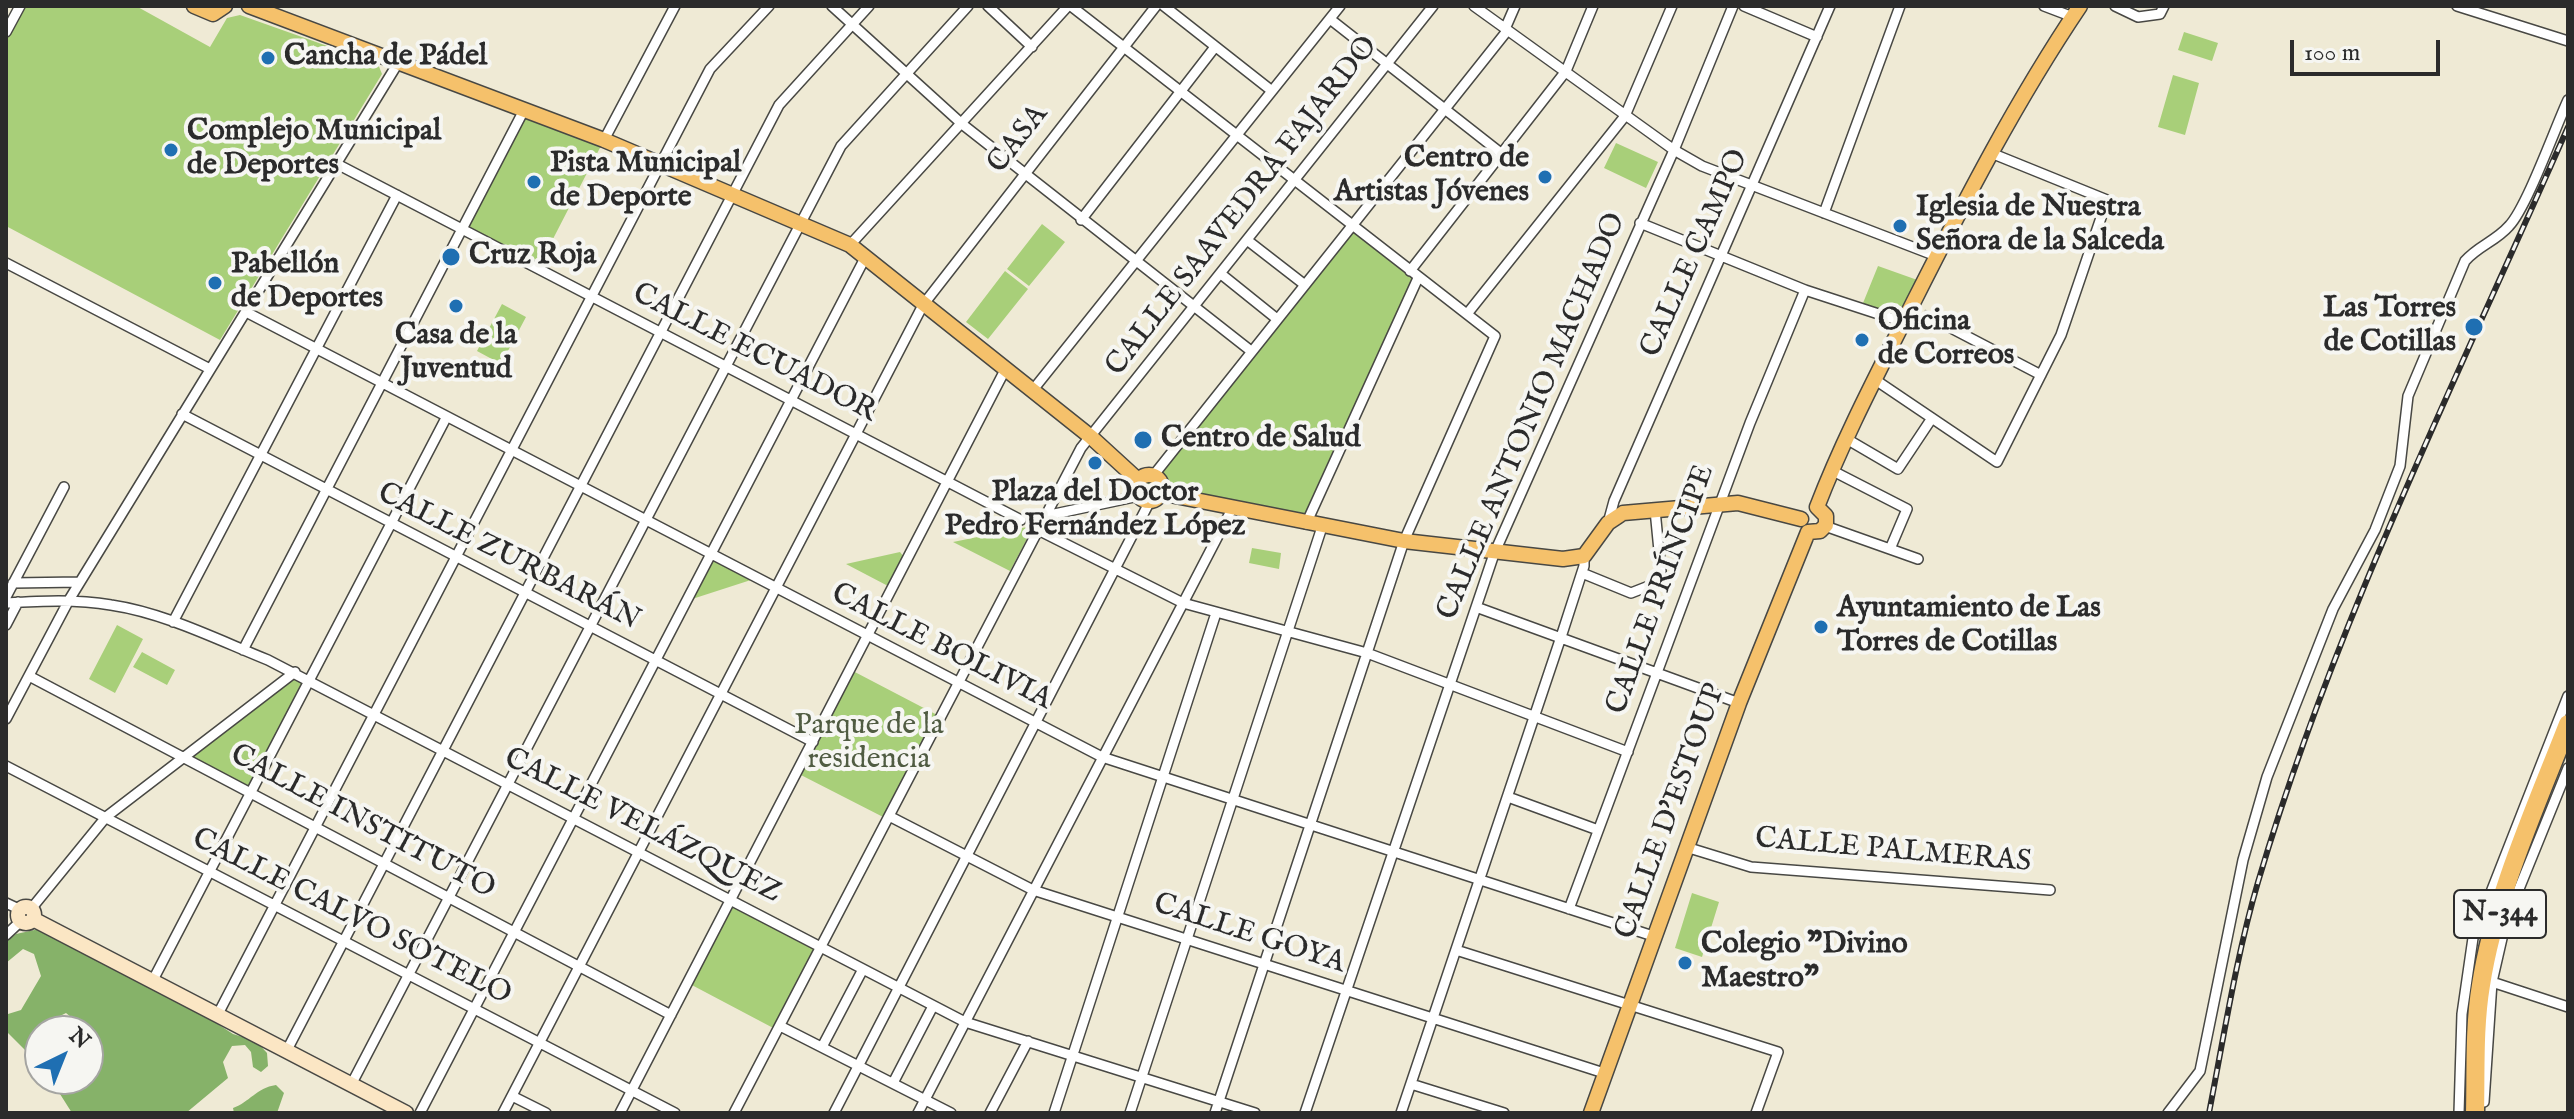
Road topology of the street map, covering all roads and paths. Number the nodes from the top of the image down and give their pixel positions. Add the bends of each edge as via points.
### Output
1 (20, 6) edge
2 (194, 6) edge
3 (225, 6) edge
4 (249, 6) edge
5 (675, 6) edge
6 (769, 6) edge
7 (832, 6) edge
8 (869, 6) edge
9 (968, 6) edge
10 (988, 6) edge
11 (1070, 6) edge
12 (1156, 6) edge
13 (1164, 6) edge
14 (1340, 6) edge
15 (1433, 6) edge
16 (1474, 6) edge
17 (1515, 6) edge
18 (1593, 6) edge
19 (1672, 6) edge
20 (1733, 6) edge
21 (1744, 6) edge
22 (1830, 6) edge
23 (1900, 6) edge
24 (2044, 6) edge
25 (2115, 6) edge
26 (2457, 6) edge
27 (2162, 10) edge
28 (2076, 11) edge
29 (1330, 19) junction
30 (852, 24) junction
31 (1506, 30) junction
32 (6, 32) edge
33 (1817, 37) junction
34 (2568, 41) edge
35 (1032, 47) junction
36 (1123, 47) junction
37 (1215, 47) junction
38 (398, 63) junction
39 (1387, 65) junction
40 (1566, 71) junction
41 (906, 75) junction
42 (1180, 91) junction
43 (1272, 91) junction
44 (2568, 100) edge
45 (1446, 109) junction
46 (524, 110) junction
47 (1625, 116) junction
48 (962, 124) junction
49 (1238, 135) junction
50 (604, 140) junction
51 (1674, 150) junction
52 (1991, 153) junction
53 (1502, 154) junction
54 (337, 164) junction
55 (661, 164) junction
56 (1024, 173) junction
57 (1295, 181) junction
58 (1752, 186) junction
59 (734, 193) junction
60 (397, 195) junction
61 (1824, 213) junction
62 (1081, 220) junction
63 (801, 222) junction
64 (1640, 223) junction
65 (1352, 226) junction
66 (461, 228) junction
67 (1247, 240) junction
68 (850, 245) junction
69 (1936, 256) junction
70 (1720, 257) junction
71 (865, 258) junction
72 (1136, 262) junction
73 (6, 263) edge
74 (1221, 274) junction
75 (1414, 274) junction
76 (1305, 285) junction
77 (1805, 290) junction
78 (592, 296) junction
79 (923, 305) junction
80 (1194, 307) junction
81 (246, 312) junction
82 (1467, 314) junction
83 (1277, 319) junction
84 (1903, 322) junction
85 (1951, 328) tunnel mouth
86 (661, 334) junction
87 (315, 350) junction
88 (1251, 351) junction
89 (726, 368) junction
90 (210, 369) junction
91 (1005, 370) junction
92 (2041, 375) junction
93 (1874, 379) junction
94 (380, 384) junction
95 (1032, 391) junction
96 (791, 401) junction
97 (182, 414) junction
98 (446, 418) junction
99 (1932, 418) junction
100 (856, 434) junction
101 (1091, 437) junction
102 (1845, 438) junction
103 (509, 451) junction
104 (260, 456) junction
105 (1831, 470) junction
106 (1146, 478) junction
107 (947, 482) junction
108 (64, 487) dead end
109 (580, 488) junction
110 (326, 490) junction
111 (1150, 497) junction
112 (1720, 503) junction
113 (1817, 507) junction
114 (1232, 509) junction
115 (1655, 510) junction
116 (1045, 516) junction
117 (1021, 520) dead end
118 (645, 521) junction
119 (1608, 523) junction
120 (390, 524) junction
121 (1306, 524) junction
122 (1804, 526) junction
123 (1825, 526) junction
124 (1322, 527) junction
125 (1038, 530) junction
126 (1404, 541) junction
127 (1890, 549) junction
128 (1494, 554) junction
129 (710, 555) junction
130 (1584, 556) junction
131 (454, 557) junction
132 (1918, 559) dead end
133 (1116, 571) junction
134 (1582, 573) junction
135 (80, 582) junction
136 (13, 583) junction
137 (774, 589) junction
138 (525, 594) junction
139 (6, 600) edge
140 (69, 600) junction
141 (18, 602) junction
142 (1183, 603) junction
143 (1476, 607) junction
144 (1216, 613) junction
145 (173, 622) junction
146 (6, 625) edge
147 (589, 627) junction
148 (1287, 630) junction
149 (867, 637) junction
150 (1561, 637) junction
151 (243, 650) junction
152 (1367, 653) junction
153 (655, 661) junction
154 (295, 672) junction
155 (1657, 673) junction
156 (29, 676) junction
157 (308, 679) junction
158 (958, 684) junction
159 (1450, 685) junction
160 (721, 694) junction
161 (2568, 696) edge
162 (1739, 703) junction
163 (373, 713) junction
164 (1534, 717) junction
165 (6, 719) edge
166 (1036, 724) junction
167 (2568, 724) edge
168 (813, 742) junction
169 (444, 751) junction
170 (1628, 752) junction
171 (186, 757) junction
172 (1102, 757) junction
173 (6, 766) edge
174 (2568, 768) edge
175 (1161, 777) junction
176 (507, 785) junction
177 (250, 792) junction
178 (1508, 797) junction
179 (1231, 798) junction
180 (889, 816) junction
181 (106, 817) junction
182 (574, 819) junction
183 (1308, 824) junction
184 (315, 826) junction
185 (1598, 830) junction
186 (1686, 847) junction
187 (1392, 851) junction
188 (639, 853) junction
189 (966, 857) junction
190 (385, 862) junction
191 (209, 872) junction
192 (1479, 880) junction
193 (1033, 890) junction
194 (2050, 890) dead end
195 (450, 896) junction
196 (732, 901) junction
197 (6, 903) edge
198 (274, 905) junction
199 (1569, 909) junction
200 (27, 915) junction
201 (1115, 917) junction
202 (516, 931) junction
203 (6, 935) edge
204 (1653, 936) junction
205 (1185, 940) junction
206 (344, 941) junction
207 (821, 947) junction
208 (1456, 950) junction
209 (580, 964) junction
210 (1262, 964) junction
211 (863, 969) junction
212 (409, 976) junction
213 (153, 980) junction
214 (2492, 982) junction
215 (899, 988) junction
216 (1346, 991) junction
217 (1628, 1005) junction
218 (933, 1006) junction
219 (2568, 1007) edge
220 (475, 1009) junction
221 (218, 1014) junction
222 (671, 1015) junction
223 (1433, 1019) junction
224 (965, 1022) junction
225 (780, 1026) junction
226 (1028, 1041) junction
227 (539, 1042) junction
228 (822, 1047) junction
229 (286, 1052) junction
230 (1072, 1054) junction
231 (859, 1066) junction
232 (1604, 1073) junction
233 (1142, 1076) junction
234 (893, 1083) junction
235 (1411, 1084) junction
236 (351, 1085) junction
237 (632, 1090) junction
238 (512, 1096) junction
239 (925, 1099) junction
240 (1219, 1102) junction
241 (1594, 1112) edge
242 (406, 1113) edge
243 (420, 1113) edge
244 (503, 1113) edge
245 (546, 1113) edge
246 (620, 1113) edge
247 (675, 1113) edge
248 (734, 1113) edge
249 (834, 1113) edge
250 (918, 1113) edge
251 (951, 1113) edge
252 (990, 1113) edge
253 (1054, 1113) edge
254 (1130, 1113) edge
255 (1215, 1113) edge
256 (1255, 1113) edge
257 (1305, 1113) edge
258 (1401, 1113) edge
259 (1504, 1113) edge
260 (1756, 1113) edge
261 (2168, 1113) edge
262 (2459, 1113) edge
263 (2475, 1113) edge
264 (2484, 1113) edge

1 - 32 street
2 - 3 main road via 206,14
4 - 38 main road
5 - 50 street
6 - 55 street via 710,69
7 - 30 street
8 - 30 street
9 - 41 street
10 - 35 street
11 - 35 street
11 - 36 street
12 - 36 street, CASA
13 - 37 street
14 - 29 street
15 - 39 street, CALLE SAAVEDRA FAJARDO
16 - 31 street
17 - 31 street
18 - 40 street
19 - 47 street
20 - 51 street, CALLE ANTONIO MACHADO
21 - 33 street
22 - 33 street, CALLE CAMPO
23 - 61 street
24 - 28 street
25 - 27 street via 2138,17
26 - 34 street
28 - 52 main road
29 - 39 street
29 - 43 street
30 - 41 street
30 - 59 street via 779,105
31 - 40 street
31 - 45 street
33 - 58 street, CALLE CAMPO
35 - 48 street
36 - 42 street
36 - 56 street, CASA
37 - 42 street
37 - 43 street
38 - 46 main road
38 - 54 street
39 - 45 street
39 - 57 street, CALLE SAAVEDRA FAJARDO
40 - 47 street
40 - 53 street
41 - 48 street
41 - 63 street via 841,146
42 - 49 street
42 - 62 street
43 - 49 street
44 - 261 street via 2512,224 2465,261 2408,396 2400,466 2375,530 2333,609 2267,777 2243,860 2200,1071
45 - 53 street
45 - 65 street
46 - 50 main road
46 - 66 street
47 - 51 street
47 - 82 street
48 - 56 street
48 - 68 street
49 - 57 street
49 - 72 street
50 - 55 main road
51 - 58 street
51 - 64 street, CALLE ANTONIO MACHADO
52 - 69 main road
52 - 92 street via 2106,198 2061,335
53 - 75 street
54 - 60 street, CALLE ECUADOR
54 - 81 street
55 - 59 main road
55 - 78 street
56 - 62 street
56 - 79 street, CASA
57 - 65 street
57 - 67 street, CALLE SAAVEDRA FAJARDO
58 - 61 street
58 - 70 street, CALLE CAMPO
59 - 63 main road
59 - 86 street
60 - 66 street, CALLE ECUADOR
60 - 87 street
61 - 69 street
62 - 72 street
63 - 68 main road
63 - 89 street
64 - 70 street
64 - 128 street, CALLE ANTONIO MACHADO
65 - 75 street
65 - 76 street
66 - 78 street, CALLE ECUADOR
66 - 94 street
67 - 74 street, CALLE SAAVEDRA FAJARDO
67 - 76 street
68 - 71 main road
69 - 84 main road
70 - 77 street
70 - 119 street, CALLE CAMPO
71 - 79 main road
71 - 96 street
72 - 80 street
72 - 95 street
73 - 90 street
74 - 80 street, CALLE SAAVEDRA FAJARDO
74 - 83 street
75 - 82 street
75 - 121 street
76 - 83 street
77 - 84 street
77 - 112 street, CALLE PRÍNCIPE
78 - 86 street, CALLE ECUADOR
78 - 103 street
79 - 91 main road
79 - 100 street, CASA
80 - 88 street
80 - 101 street, CALLE SAAVEDRA FAJARDO
81 - 87 street, CALLE BOLIVIA
81 - 90 street
82 - 126 street via 1495,336
83 - 88 street
84 - 93 main road
85 - 92 street
86 - 89 street, CALLE ECUADOR
86 - 109 street
87 - 94 street, CALLE BOLIVIA
87 - 104 street
88 - 106 street
89 - 96 street, CALLE ECUADOR
89 - 118 street
90 - 97 street
91 - 95 main road
91 - 107 street
92 - 99 street via 1997,462
93 - 99 street
93 - 102 main road
94 - 98 street, CALLE BOLIVIA
94 - 110 street
95 - 101 main road
96 - 100 street, CALLE ECUADOR
96 - 129 street
97 - 104 street, CALLE ZURBARÁN
97 - 135 street
98 - 103 street, CALLE BOLIVIA
98 - 120 street
99 - 102 street via 1898,469
100 - 107 street, CALLE ECUADOR
100 - 137 street, CASA
101 - 106 main road
101 - 116 street, CALLE SAAVEDRA FAJARDO
102 - 105 main road
103 - 109 street, CALLE BOLIVIA
103 - 131 street
104 - 110 street, CALLE ZURBARÁN
104 - 145 street
105 - 113 main road
105 - 127 street via 1907,509
106 - 111 main road
106 - 111 main road via 1160,481
107 - 117 street, CALLE ECUADOR
107 - 149 street
108 - 136 street
109 - 118 street, CALLE BOLIVIA
109 - 138 street
110 - 120 street, CALLE ZURBARÁN
110 - 151 street
111 - 114 main road
111 - 116 street
111 - 133 street
112 - 115 main road
112 - 122 main road via 1752,504
112 - 155 street, CALLE PRÍNCIPE
113 - 122 main road via 1805,510
113 - 123 main road via 1826,516
114 - 121 main road
114 - 142 street
115 - 119 main road via 1623,513
115 - 134 street via 1661,571 1654,584 1631,593
116 - 125 street, CALLE SAAVEDRA FAJARDO
118 - 129 street, CALLE BOLIVIA
118 - 147 street
119 - 130 main road
120 - 131 street, CALLE ZURBARÁN
120 - 157 street
121 - 124 main road
122 - 123 main road via 1816,533
122 - 162 main road, CALLE D'ESTOUP
123 - 127 street
124 - 126 main road
124 - 148 street
125 - 133 street
125 - 158 street, CALLE SAAVEDRA FAJARDO
126 - 128 main road
126 - 152 street
127 - 132 street
128 - 130 main road
128 - 143 street, CALLE ANTONIO MACHADO
129 - 137 street, CALLE BOLIVIA
129 - 153 street
130 - 134 street
131 - 138 street, CALLE ZURBARÁN
131 - 163 street
133 - 142 street
133 - 166 street
134 - 150 street
135 - 136 street
135 - 140 street
136 - 139 street
137 - 149 street, CALLE BOLIVIA
137 - 160 street, CASA
138 - 147 street, CALLE ZURBARÁN
138 - 169 street
139 - 141 street, CALLE VELÁZQUEZ
140 - 141 street, CALLE VELÁZQUEZ
140 - 145 street, CALLE VELÁZQUEZ via 114,605
140 - 156 street
141 - 146 street
142 - 144 street
142 - 172 street
143 - 150 street
143 - 159 street, CALLE ANTONIO MACHADO
144 - 148 street
144 - 175 street
145 - 151 street, CALLE VELÁZQUEZ
147 - 153 street, CALLE ZURBARÁN
147 - 176 street
148 - 152 street
148 - 179 street
149 - 158 street, CALLE BOLIVIA
149 - 168 street
150 - 155 street
150 - 164 street
151 - 154 street, CALLE VELÁZQUEZ
152 - 159 street
152 - 183 street
153 - 160 street, CALLE ZURBARÁN
153 - 182 street
154 - 157 street, CALLE VELÁZQUEZ
154 - 171 street
155 - 162 street
155 - 170 street, CALLE PRÍNCIPE
156 - 165 street
156 - 171 street, CALLE INSTITUTO
157 - 163 street, CALLE VELÁZQUEZ
157 - 177 street
158 - 166 street, CALLE BOLIVIA
158 - 180 street, CALLE SAAVEDRA FAJARDO
159 - 164 street
159 - 187 street, CALLE ANTONIO MACHADO
160 - 168 street, CALLE ZURBARÁN
160 - 188 street, CASA
161 - 262 street via 2473,938 2462,1014
162 - 186 main road, CALLE D'ESTOUP
163 - 169 street, CALLE VELÁZQUEZ
163 - 184 street
164 - 170 street
164 - 178 street
166 - 172 street, CALLE BOLIVIA
166 - 189 street
167 - 263 highway, N-344 via 2509,883 2481,983
168 - 196 street
169 - 176 street, CALLE VELÁZQUEZ
169 - 190 street
170 - 185 street, CALLE PRÍNCIPE
171 - 177 street, CALLE INSTITUTO
171 - 181 street
172 - 175 street, CALLE BOLIVIA
172 - 193 street
173 - 181 street, CALLE CALVO SOTELO
174 - 214 street via 2506,921
175 - 179 street, CALLE BOLIVIA
175 - 201 street
176 - 182 street, CALLE VELÁZQUEZ
176 - 195 street
177 - 184 street, CALLE INSTITUTO
177 - 191 street
178 - 185 street
178 - 192 street
179 - 183 street, CALLE BOLIVIA
179 - 205 street
180 - 189 street, CALLE GOYA
180 - 207 street, CALLE SAAVEDRA FAJARDO
181 - 191 street, CALLE CALVO SOTELO
181 - 200 street
182 - 188 street, CALLE VELÁZQUEZ
182 - 202 street
183 - 187 street, CALLE BOLIVIA
183 - 210 street
184 - 190 street, CALLE INSTITUTO
184 - 198 street
185 - 199 street, CALLE PRÍNCIPE
186 - 194 street, CALLE PALMERAS via 1751,867
186 - 204 main road, CALLE D'ESTOUP
187 - 192 street, CALLE BOLIVIA
187 - 216 street, CALLE ANTONIO MACHADO
188 - 196 street, CALLE VELÁZQUEZ
188 - 209 street, CASA
189 - 193 street, CALLE GOYA
189 - 215 street
190 - 195 street, CALLE INSTITUTO
190 - 206 street
191 - 198 street, CALLE CALVO SOTELO
191 - 213 street
192 - 199 street, CALLE BOLIVIA
192 - 208 street
193 - 201 street, CALLE GOYA
193 - 224 street
195 - 202 street, CALLE INSTITUTO
195 - 212 street
196 - 207 street, CALLE VELÁZQUEZ
196 - 222 street
197 - 200 street
198 - 206 street, CALLE CALVO SOTELO
198 - 221 street
199 - 204 street, CALLE BOLIVIA
200 - 203 street
200 - 213 street
201 - 205 street, CALLE GOYA
201 - 230 street
202 - 209 street, CALLE INSTITUTO
202 - 220 street
204 - 217 main road, CALLE D'ESTOUP
205 - 210 street, CALLE GOYA
205 - 233 street
206 - 212 street, CALLE CALVO SOTELO
206 - 229 street
207 - 211 street, CALLE VELÁZQUEZ
207 - 225 street, CALLE SAAVEDRA FAJARDO
208 - 217 street
208 - 223 street
209 - 222 street, CALLE INSTITUTO
209 - 227 street, CASA
210 - 216 street, CALLE GOYA
210 - 240 street
211 - 215 street, CALLE VELÁZQUEZ
211 - 228 street
212 - 220 street, CALLE CALVO SOTELO
212 - 236 street
213 - 221 street
214 - 219 street
214 - 264 street
215 - 218 street, CALLE VELÁZQUEZ
215 - 231 street
216 - 223 street, CALLE GOYA
216 - 257 street, CALLE ANTONIO MACHADO
217 - 232 main road, CALLE D'ESTOUP
217 - 260 street via 1778,1052
218 - 224 street, CALLE VELÁZQUEZ
218 - 234 street
220 - 227 street, CALLE CALVO SOTELO
220 - 243 street
221 - 229 street
222 - 237 street
223 - 232 street, CALLE GOYA
223 - 235 street
224 - 226 street, CALLE VELÁZQUEZ
224 - 239 street
225 - 228 street
225 - 248 street, CALLE SAAVEDRA FAJARDO
226 - 230 street, CALLE VELÁZQUEZ
226 - 252 street
227 - 237 street, CALLE CALVO SOTELO
227 - 238 street, CASA
228 - 231 street
229 - 236 street
230 - 233 street, CALLE VELÁZQUEZ
230 - 253 street
231 - 234 street
231 - 249 street
232 - 241 main road, CALLE D'ESTOUP
233 - 240 street, CALLE VELÁZQUEZ
233 - 254 street
234 - 239 street
235 - 258 street
235 - 259 street
236 - 242 street
237 - 246 street
237 - 247 street, CALLE CALVO SOTELO
238 - 244 street, CASA
238 - 245 street
239 - 250 street
239 - 251 street
240 - 255 street
240 - 256 street, CALLE VELÁZQUEZ

